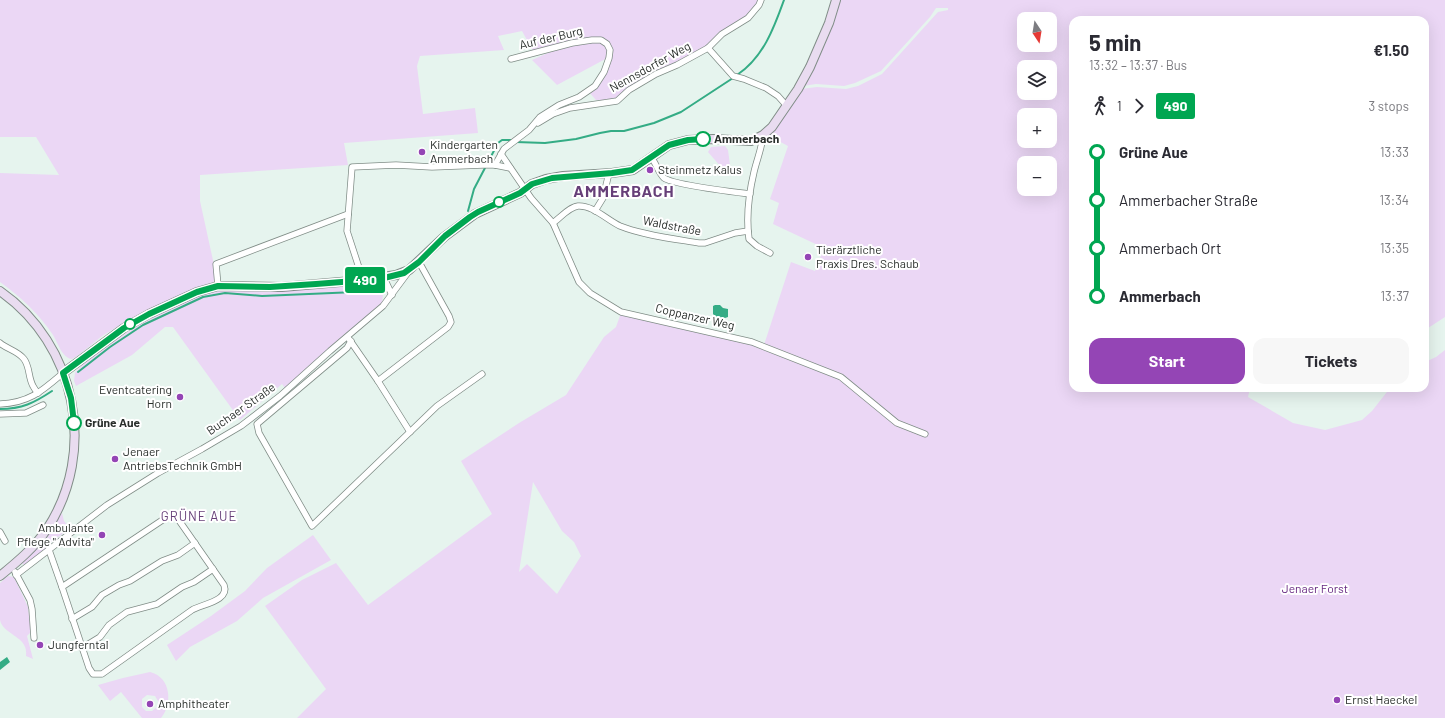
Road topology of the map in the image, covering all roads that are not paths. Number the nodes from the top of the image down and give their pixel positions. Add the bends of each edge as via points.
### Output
1 (760, 0) edge
2 (836, 0) edge
3 (708, 48) junction
4 (511, 59) dead end
5 (786, 106) junction
6 (535, 125) junction
7 (763, 136) junction
8 (501, 154) junction
9 (651, 157) junction
10 (493, 165) junction
11 (510, 168) junction
12 (609, 174) junction
13 (526, 189) junction
14 (750, 194) junction
15 (595, 211) junction
16 (348, 214) junction
17 (553, 224) junction
18 (748, 231) junction
19 (770, 253) dead end
20 (419, 262) junction
21 (409, 270) junction
22 (384, 278) junction
23 (363, 280) junction
24 (218, 286) junction
25 (0, 291) edge
26 (392, 295) junction
27 (349, 339) junction
28 (0, 343) edge
29 (63, 373) junction
30 (482, 374) dead end
31 (378, 381) junction
32 (38, 393) junction
33 (0, 404) edge
34 (43, 405) dead end
35 (0, 414) edge
36 (410, 432) junction
37 (925, 434) dead end
38 (0, 532) edge
39 (5, 541) dead end
40 (195, 543) junction
41 (48, 550) junction
42 (11, 566) junction
43 (213, 569) junction
44 (16, 575) junction
45 (0, 576) edge
46 (62, 587) junction
47 (72, 619) junction
48 (34, 638) dead end
49 (82, 648) junction

1 - 3 street, Nennsdorfer Weg via 748,18 722,34
2 - 5 main road via 810,67
3 - 5 street, Nennsdorfer Weg via 733,76 766,88 778,96
3 - 6 street, Nennsdorfer Weg via 628,90 617,101 570,108 553,114
4 - 6 street, Auf der Burg via 592,40 601,40 610,50 604,72 595,86 549,110
5 - 7 main road
6 - 8 street, Auf der Burg
7 - 9 main road via 751,141 688,140 669,145
7 - 14 street
8 - 10 street, Auf der Burg
8 - 11 street
9 - 12 main road via 632,170
9 - 14 street via 665,178
10 - 11 street
10 - 16 street via 396,165 352,168
11 - 13 street, Coppanzer Weg
12 - 13 main road via 552,178 532,184
12 - 15 street via 603,198
13 - 17 street, Coppanzer Weg
13 - 20 main road via 470,217 444,237
14 - 18 street
15 - 17 street, Waldstraße via 578,206 568,210
15 - 18 street, Waldstraße via 623,227 698,244
16 - 23 street via 347,231
16 - 24 street via 216,264
17 - 37 street, Coppanzer Weg via 579,282 615,309 752,342 841,377 898,423
18 - 19 street via 749,239
20 - 21 main road
20 - 31 street via 451,322 448,327
21 - 22 main road
21 - 26 street, Buchaer Straße
22 - 23 main road
22 - 26 street
23 - 24 main road via 282,287
24 - 29 main road via 189,296 124,328
25 - 29 main road via 18,305 42,331 56,354
26 - 27 street, Buchaer Straße
27 - 31 street
27 - 36 street, Buchaer Straße via 347,348 257,424 259,433 312,526
27 - 41 street, Buchaer Straße via 241,426 107,505
28 - 32 street via 24,359 32,385
29 - 32 street
29 - 42 main road via 69,389 75,430 72,465 61,502 47,529
30 - 36 street via 437,406
31 - 36 street
32 - 33 street via 26,400
34 - 35 street via 26,413
38 - 39 street
40 - 43 street
40 - 46 street via 178,519 169,517
40 - 47 street via 178,555 113,588 101,596 92,607
41 - 44 street, Buchaer Straße
41 - 46 street
42 - 44 street
42 - 45 main road
43 - 49 street via 157,604 127,612 109,625 100,637
43 - 49 street via 225,586 222,596 210,604 192,610 102,674 91,673
44 - 48 street via 28,595
46 - 47 street
47 - 49 street

